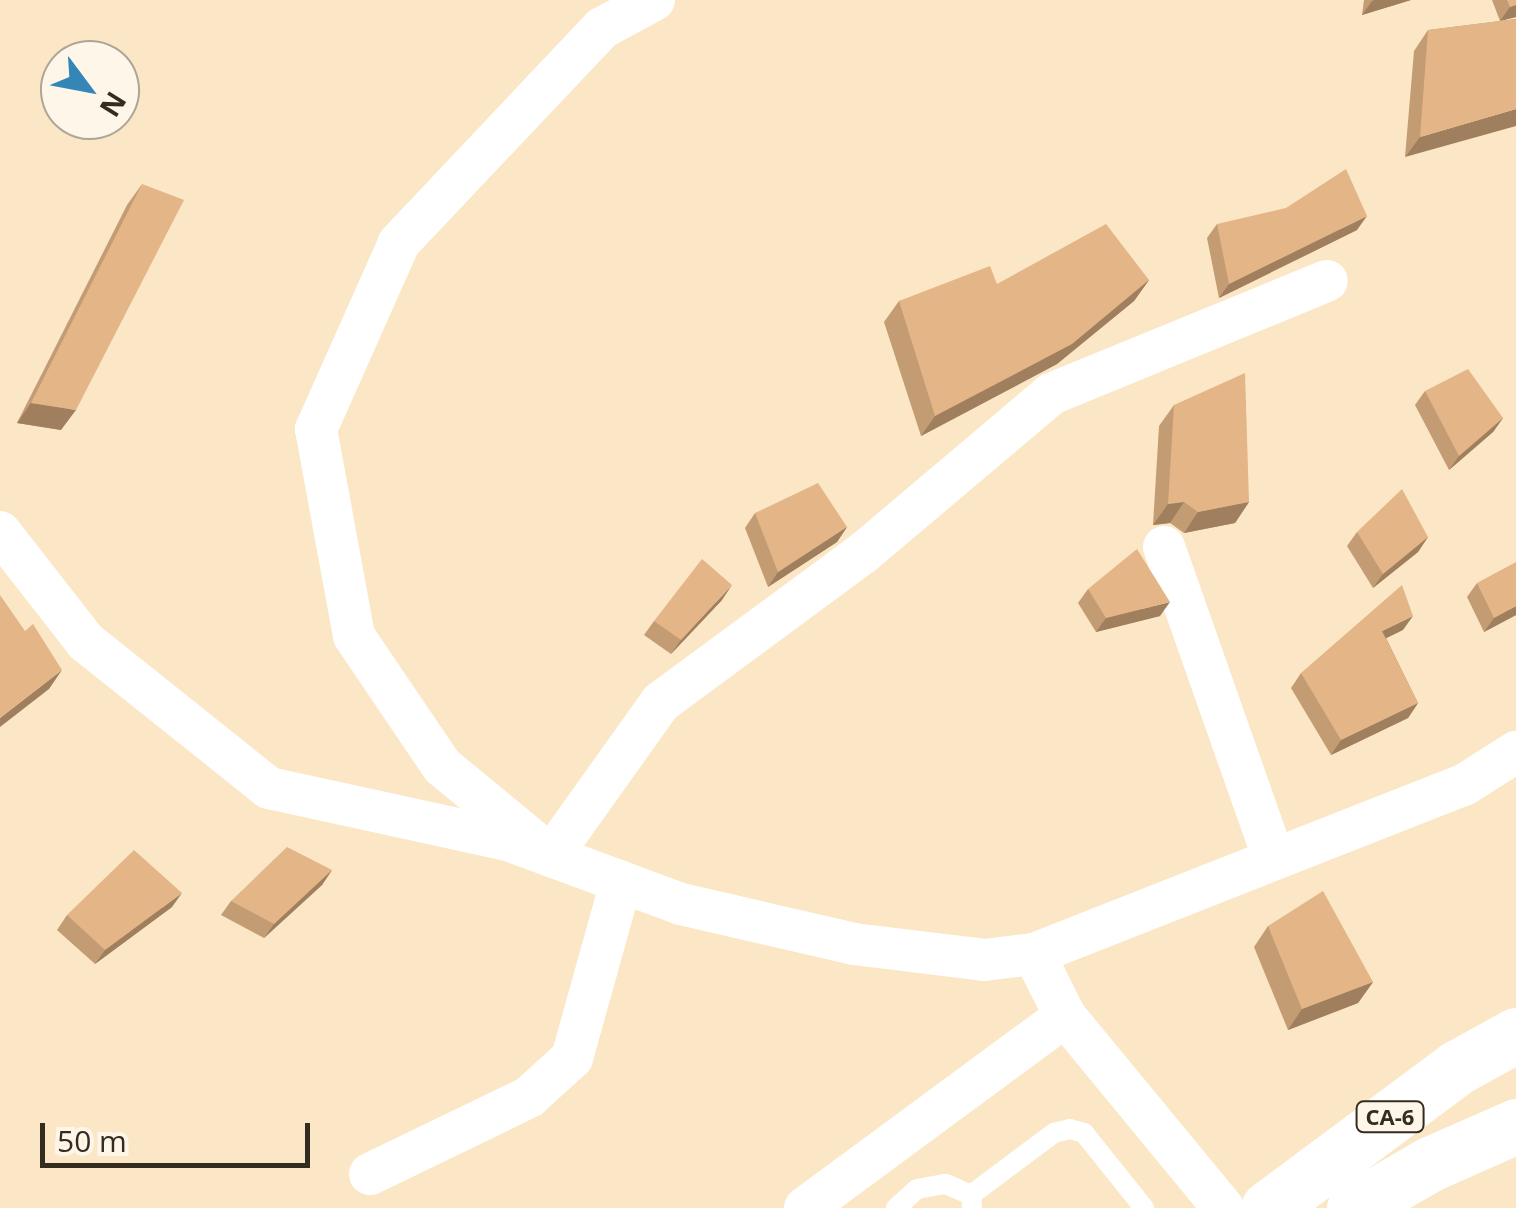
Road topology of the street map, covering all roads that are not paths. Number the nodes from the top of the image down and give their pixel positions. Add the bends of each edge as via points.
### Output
1 (654, 0) edge
2 (1327, 281) dead end
3 (0, 532) edge
4 (1164, 547) dead end
5 (1516, 752) edge
6 (550, 856) junction
7 (1272, 856) junction
8 (621, 882) junction
9 (1034, 954) junction
10 (1066, 1016) junction
11 (1516, 1035) edge
12 (1452, 1070) junction
13 (1499, 1135) edge
14 (370, 1174) dead end
15 (971, 1202) edge
16 (805, 1208) edge
17 (896, 1208) edge
18 (1144, 1208) edge
19 (1223, 1208) edge
20 (1268, 1208) edge
21 (1354, 1208) edge

1 - 6 street via 602,28 399,243 316,429 354,636 442,766
2 - 6 street via 1051,394 862,554 661,702
3 - 6 street via 86,642 269,788 508,840
4 - 7 street
5 - 7 street via 1464,785
6 - 8 street
7 - 9 street
8 - 9 street via 682,904 854,944 984,960
8 - 14 street via 572,1058 528,1097
9 - 10 street
10 - 16 street
10 - 19 street
11 - 12 highway, CA-6
12 - 13 highway via 1488,1093
12 - 20 highway, CA-6
13 - 21 highway, CA-6 via 1430,1164
15 - 17 lane via 946,1184 917,1188
15 - 18 lane via 1054,1133 1070,1128 1084,1133

